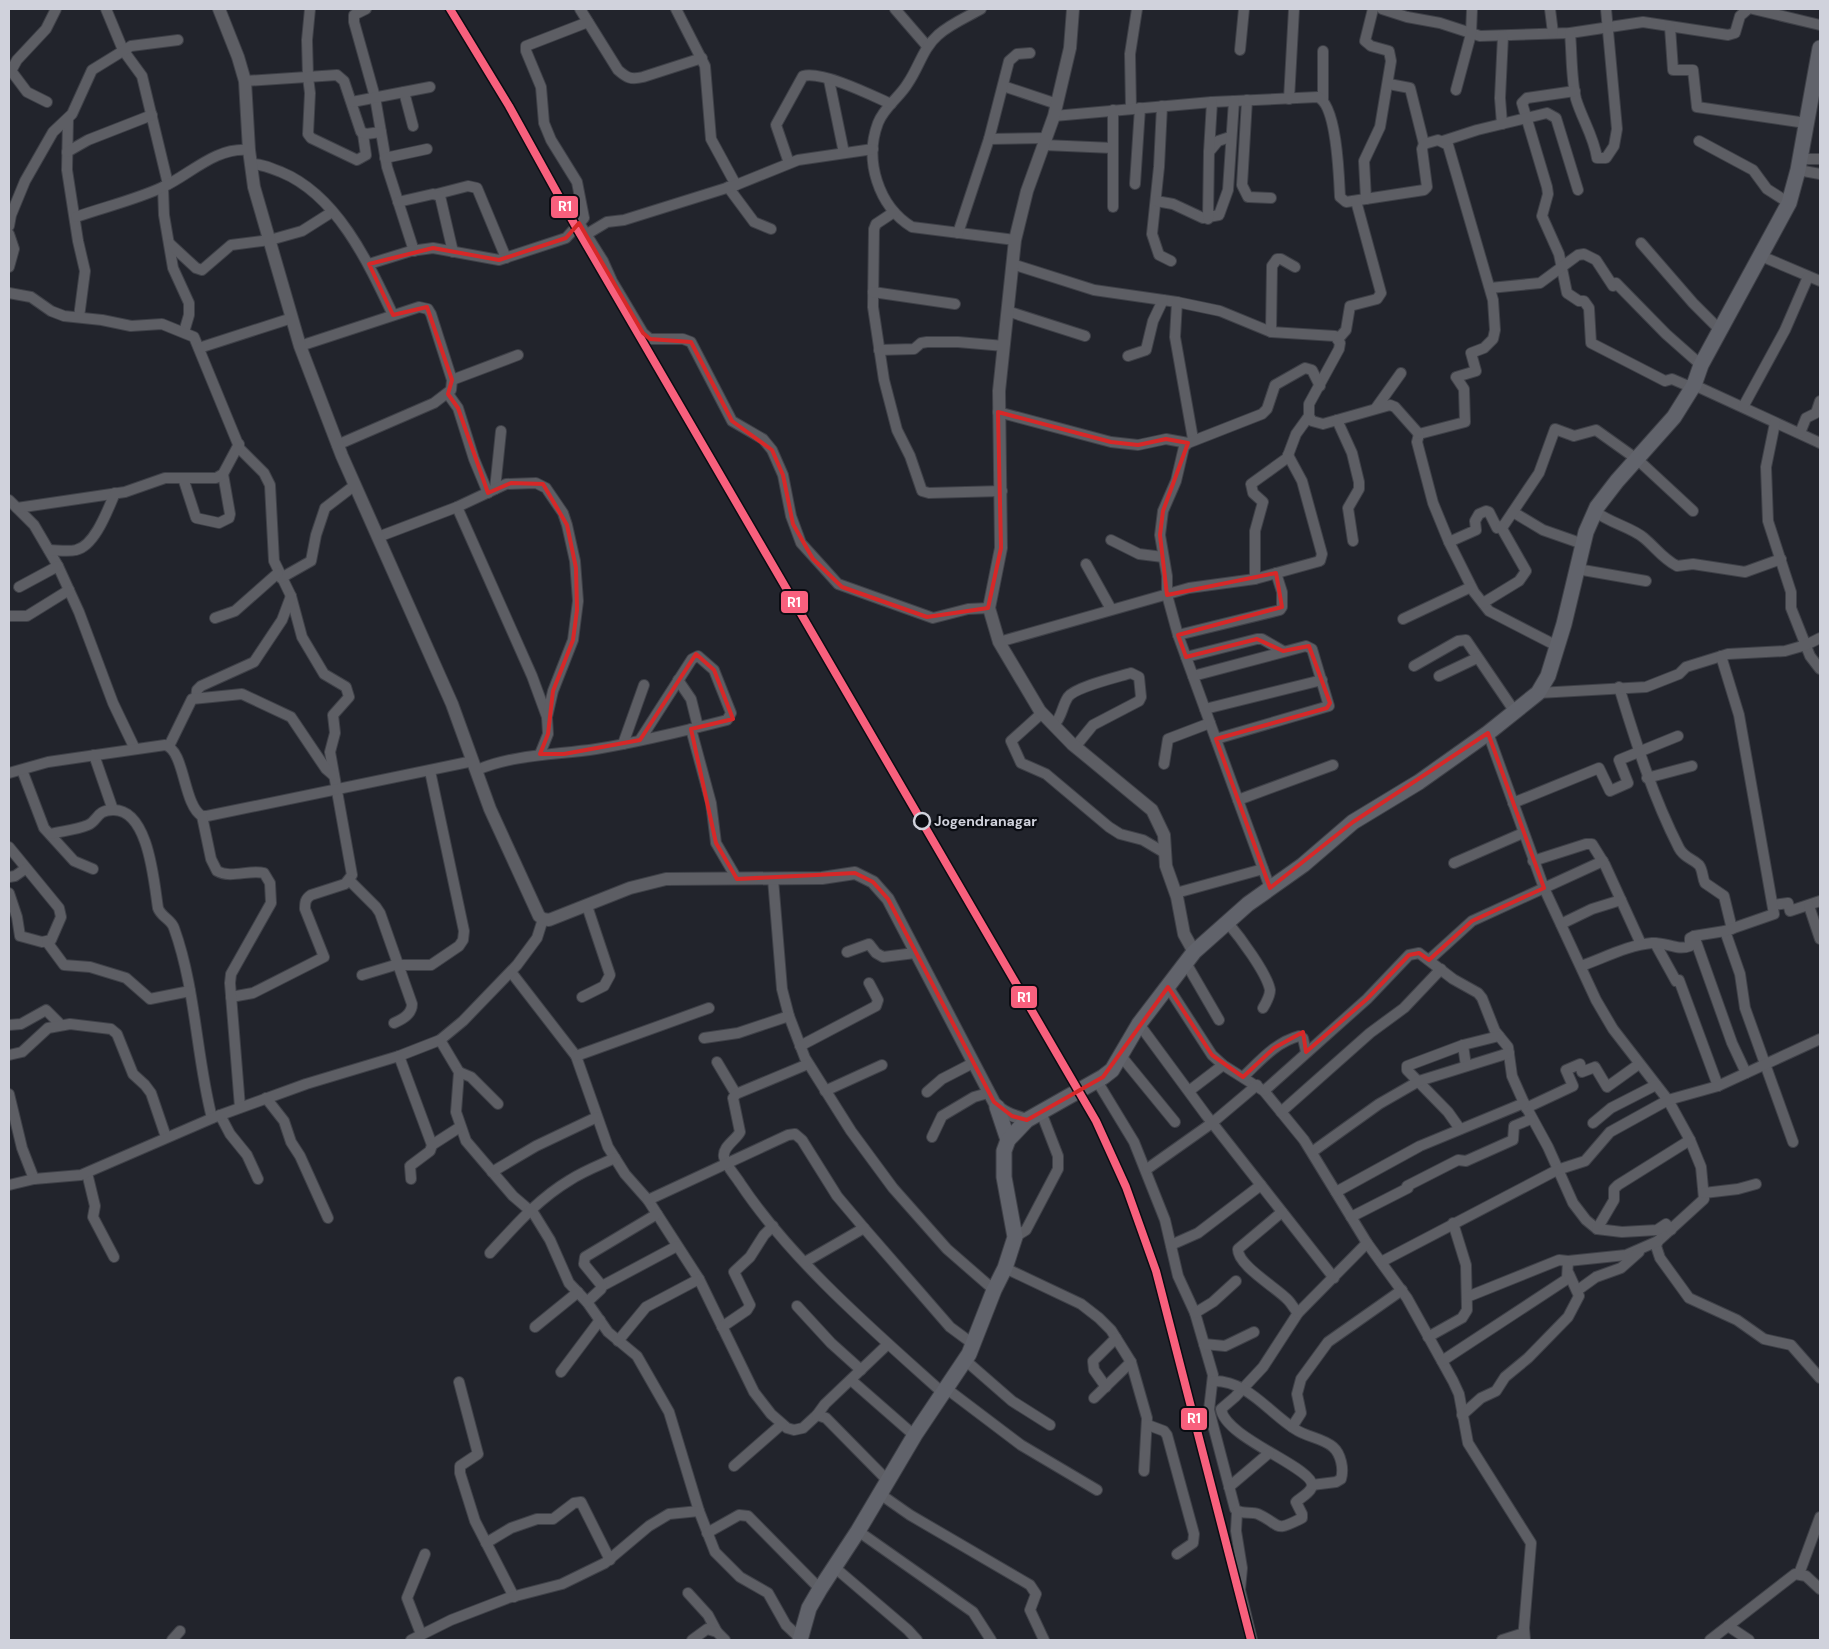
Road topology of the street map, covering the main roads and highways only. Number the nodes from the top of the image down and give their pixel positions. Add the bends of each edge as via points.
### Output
1 (1820, 48) edge
2 (997, 1107) road end
3 (1008, 1140) junction
4 (800, 1640) edge

1 - 3 main road via 1789,203 1674,417 1597,507 1586,532 1548,676 1538,693 1419,782 1353,822 1303,865 1248,904 1190,957 1139,1024 1112,1070 1027,1120
2 - 3 main road
3 - 4 main road via 1004,1151 1004,1177 1015,1237 1005,1268 966,1360 820,1589 809,1608

